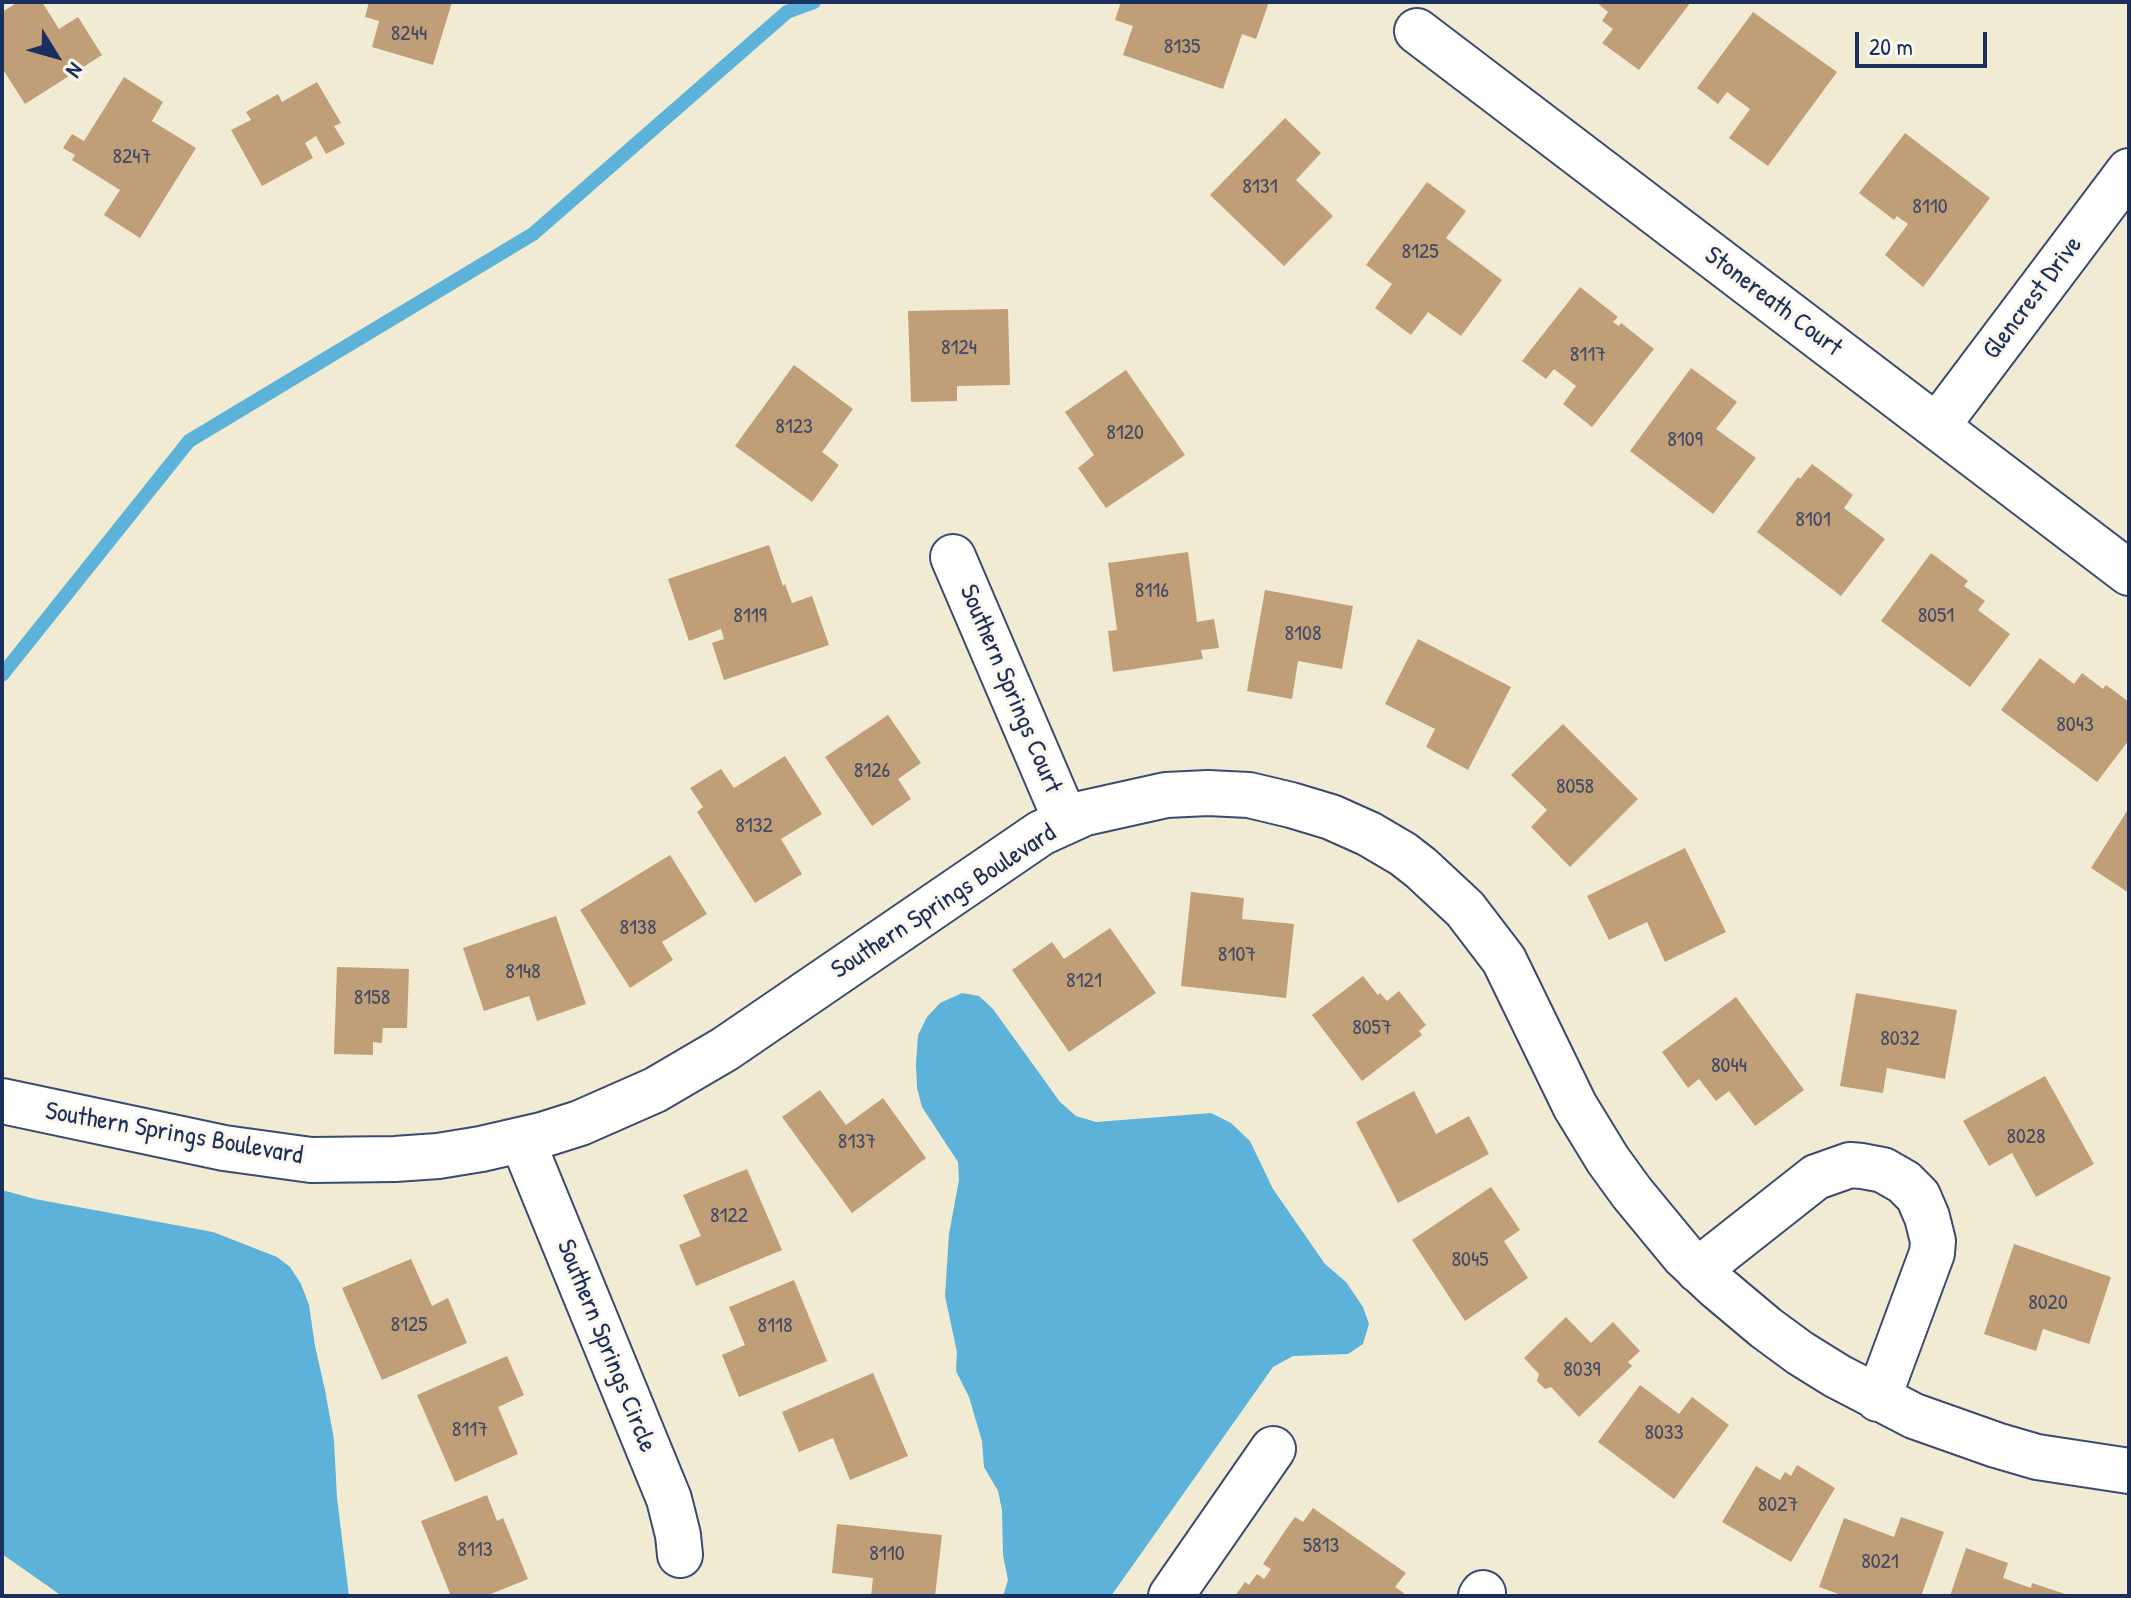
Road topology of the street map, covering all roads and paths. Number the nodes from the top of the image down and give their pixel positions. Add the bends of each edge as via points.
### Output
1 (1417, 31) dead end
2 (2129, 171) edge
3 (1937, 426) junction
4 (953, 557) dead end
5 (2129, 573) edge
6 (1066, 821) junction
7 (2, 1101) edge
8 (522, 1140) junction
9 (1698, 1270) junction
10 (1878, 1399) junction
11 (1273, 1449) dead end
12 (2129, 1471) edge
13 (680, 1555) dead end
14 (1171, 1596) edge

1 - 3 street, Stonereath Court
2 - 3 street, Glencrest Drive
3 - 5 street, Stonereath Court
4 - 6 street, Southern Springs Court
6 - 8 street, Southern Springs Boulevard via 1017,847 725,1049 655,1090 580,1123
6 - 9 street, Southern Springs Boulevard via 1166,795 1249,795 1331,817 1403,854 1465,909 1493,943 1593,1136 1657,1226
7 - 8 street, Southern Springs Boulevard via 224,1148 311,1160 438,1156
8 - 13 street, Southern Springs Circle via 669,1499
9 - 10 street, Southern Springs Boulevard via 1800,1353
9 - 10 street via 1816,1177 1850,1165 1883,1170 1904,1182 1918,1196 1927,1217 1932,1253
10 - 12 street, Southern Springs Boulevard via 2016,1451
11 - 14 street

